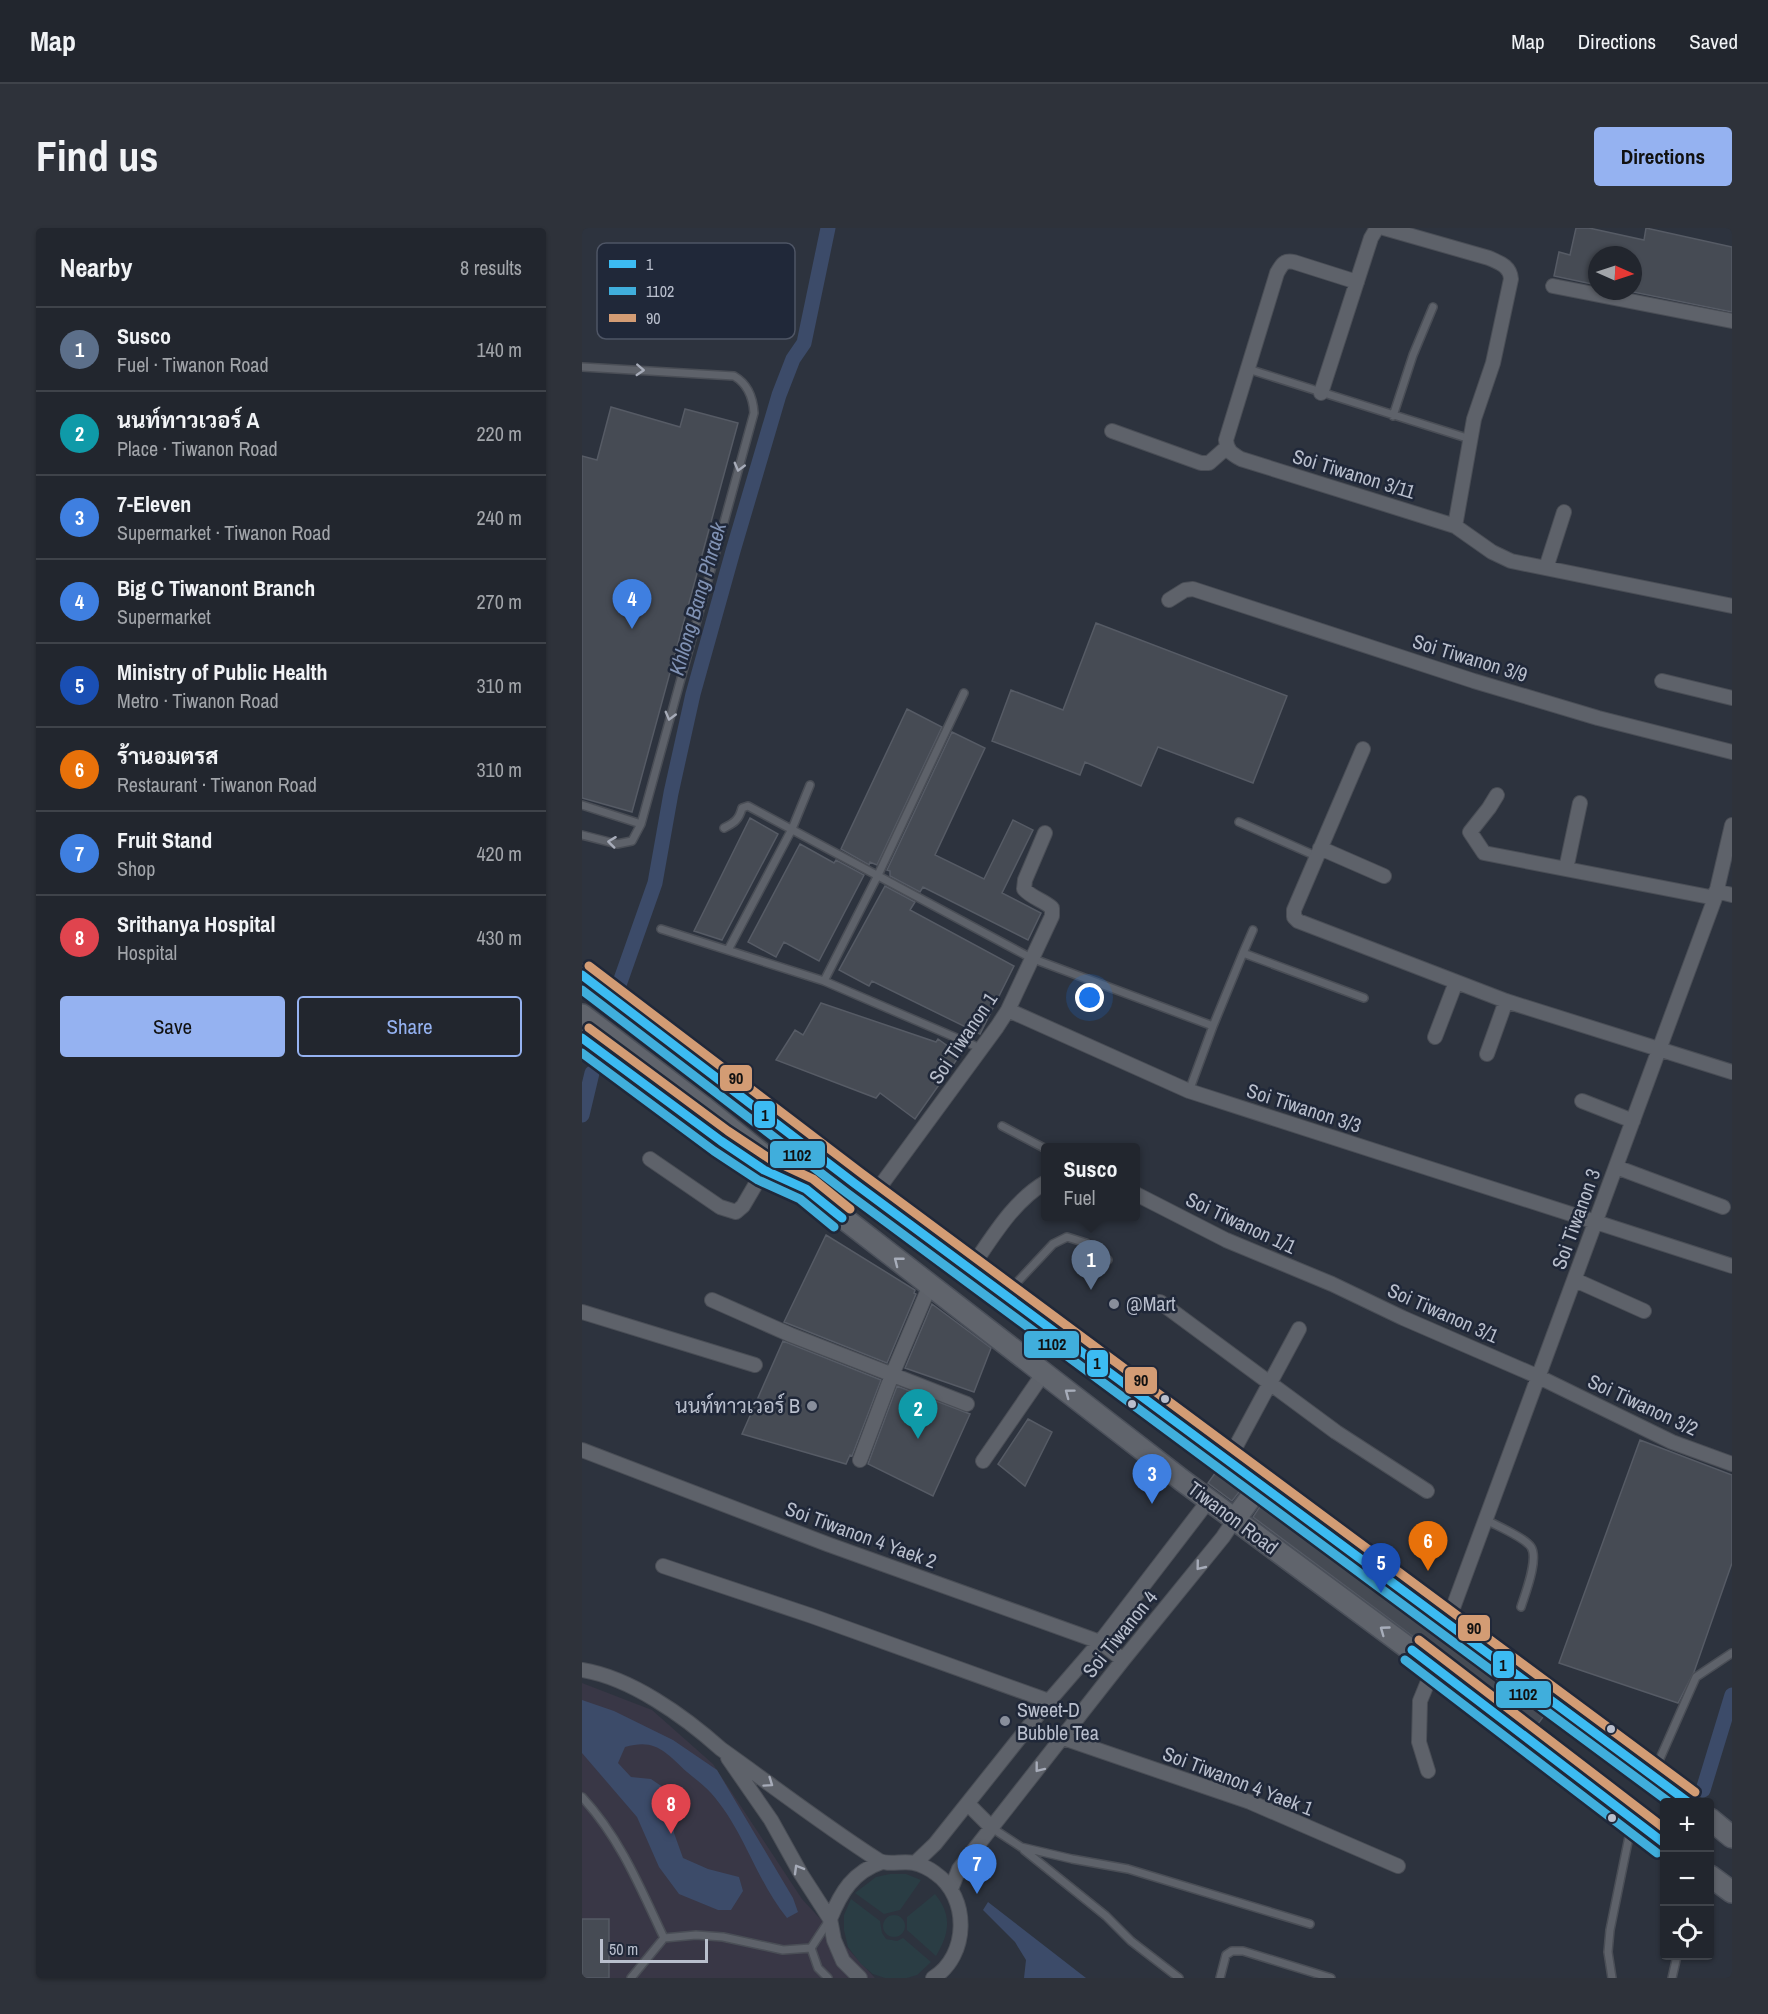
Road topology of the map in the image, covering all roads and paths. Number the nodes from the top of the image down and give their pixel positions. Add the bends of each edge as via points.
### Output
1 (1377, 228) edge
2 (1384, 228) edge
3 (1357, 282) junction
4 (1553, 286) dead end
5 (1433, 307) dead end
6 (1732, 321) edge
7 (582, 367) edge
8 (1248, 369) junction
9 (1321, 393) junction
10 (1393, 416) junction
11 (1112, 431) dead end
12 (1470, 439) junction
13 (1226, 448) junction
14 (1564, 512) dead end
15 (1455, 526) junction
16 (1546, 568) junction
17 (1169, 600) dead end
18 (1732, 606) edge
19 (1662, 681) dead end
20 (964, 693) dead end
21 (1732, 698) edge
22 (1363, 749) dead end
23 (1732, 753) edge
24 (810, 785) dead end
25 (1497, 795) dead end
26 (1580, 803) dead end
27 (582, 805) edge
28 (1239, 822) dead end
29 (640, 824) junction
30 (1732, 825) edge
31 (724, 828) dead end
32 (792, 829) junction
33 (1045, 833) dead end
34 (582, 835) edge
35 (1318, 852) junction
36 (1566, 869) junction
37 (878, 875) junction
38 (1384, 876) dead end
39 (1716, 895) junction
40 (1732, 895) edge
41 (661, 928) dead end
42 (1253, 930) dead end
43 (728, 950) junction
44 (1243, 952) junction
45 (1031, 958) junction
46 (582, 975) edge
47 (824, 981) junction
48 (1456, 982) junction
49 (582, 993) edge
50 (1364, 998) dead end
51 (1506, 1001) junction
52 (1008, 1010) junction
53 (582, 1015) edge
54 (1213, 1026) junction
55 (1435, 1037) dead end
56 (582, 1038) edge
57 (980, 1048) junction
58 (1659, 1048) junction
59 (1487, 1054) dead end
60 (1732, 1072) edge
61 (1189, 1091) junction
62 (1582, 1101) dead end
63 (1633, 1121) junction
64 (1002, 1126) dead end
65 (1041, 1146) edge
66 (650, 1159) dead end
67 (1616, 1167) junction
68 (764, 1170) junction
69 (854, 1183) junction
70 (1041, 1185) edge
71 (806, 1189) junction
72 (873, 1196) junction
73 (1140, 1196) edge
74 (1723, 1207) dead end
75 (1596, 1222) junction
76 (1108, 1260) dead end
77 (1732, 1266) edge
78 (970, 1268) junction
79 (1575, 1280) junction
80 (1332, 1284) joint
81 (930, 1285) junction
82 (1006, 1294) junction
83 (712, 1300) dead end
84 (1160, 1302) dead end
85 (1644, 1311) dead end
86 (582, 1312) edge
87 (1299, 1329) dead end
88 (755, 1365) dead end
89 (1043, 1374) junction
90 (892, 1375) junction
91 (1539, 1377) junction
92 (1269, 1382) junction
93 (968, 1404) dead end
94 (582, 1450) edge
95 (860, 1460) dead end
96 (983, 1461) dead end
97 (1228, 1461) junction
98 (1732, 1464) edge
99 (1260, 1485) junction
100 (1427, 1491) dead end
101 (1209, 1500) junction
102 (1235, 1519) junction
103 (1486, 1520) junction
104 (663, 1566) dead end
105 (1521, 1607) dead end
106 (1447, 1624) junction
107 (1100, 1642) junction
108 (1732, 1653) edge
109 (1123, 1660) junction
110 (1434, 1667) junction
111 (582, 1670) edge
112 (1049, 1701) junction
113 (1063, 1738) junction
114 (721, 1749) junction
115 (1428, 1771) dead end
116 (1653, 1775) junction
117 (582, 1797) edge
118 (1682, 1798) edge
119 (968, 1804) junction
120 (1632, 1820) junction
121 (1714, 1822) edge
122 (992, 1828) junction
123 (1732, 1836) edge
124 (1660, 1840) edge
125 (1022, 1847) junction
126 (882, 1862) junction
127 (915, 1863) junction
128 (1398, 1866) dead end
129 (1714, 1879) edge
130 (951, 1889) junction
131 (1732, 1892) edge
132 (830, 1919) junction
133 (1310, 1924) dead end
134 (664, 1938) junction
135 (811, 1948) junction
136 (1676, 1960) edge
137 (631, 1978) edge
138 (828, 1978) edge
139 (860, 1978) edge
140 (933, 1978) edge
141 (1179, 1978) edge
142 (1220, 1978) edge
143 (1331, 1978) edge
144 (1612, 1978) edge
145 (1672, 1978) edge

1 - 3 street
2 - 12 street via 1489,258 1502,264 1510,274 1493,363
3 - 8 street via 1294,262 1282,263
3 - 9 street
4 - 6 street
5 - 10 lane
7 -> 29 lane via 734,376 743,381 754,401 754,413
8 - 9 lane
8 - 13 street
9 - 10 lane
10 - 12 lane
11 - 13 street via 1201,463 1209,463
12 - 15 street
13 - 15 street, Soi Tiwanon 3/11 via 1241,459
14 - 16 street
15 - 16 street, Soi Tiwanon 3/11 via 1502,558
16 - 18 street, Soi Tiwanon 3/11
17 - 23 street, Soi Tiwanon 3/9 via 1185,590 1199,591 1474,681
19 - 21 street
20 - 37 lane
22 - 35 street
24 - 32 lane
25 - 36 street via 1470,832 1484,853
26 - 36 street
27 - 29 lane
28 - 35 lane
29 -> 34 lane via 632,841 617,844
30 - 39 street, Soi Tiwanon 3
31 - 32 lane via 734,824 742,808 748,806
32 - 37 lane
32 - 43 lane
33 - 45 street, Soi Tiwanon 1 via 1024,880 1024,889 1052,908 1052,916
35 - 38 street
35 - 48 street via 1294,910 1298,921
36 - 39 street
37 - 45 lane
37 - 47 lane
39 - 40 street
39 - 58 street, Soi Tiwanon 3
41 - 43 lane
42 - 44 lane
43 - 47 lane
44 - 50 lane
44 - 54 lane
45 - 52 street, Soi Tiwanon 1
45 - 54 lane
46 - 69 main road
47 - 57 lane
48 - 51 street
48 - 55 street
49 - 69 main road via 729,1106
51 - 58 street
51 - 59 street
52 - 57 street, Soi Tiwanon 1
52 - 61 street, Soi Tiwanon 3/3
53 - 71 main road, Tiwanon Road
54 - 61 lane
56 - 68 main road, Tiwanon Road
57 - 72 street, Soi Tiwanon 1
58 - 60 street
58 - 63 street, Soi Tiwanon 3
61 - 75 street, Soi Tiwanon 3/3
62 - 63 street
63 - 67 street, Soi Tiwanon 3
64 - 65 lane
66 - 68 street via 720,1207 736,1212
67 - 74 street
67 - 75 street, Soi Tiwanon 3
68 - 71 main road, Tiwanon Road
69 - 72 main road
70 - 78 street via 1008,1216
81 -> 71 main road, Tiwanon Road
72 - 78 main road
73 - 80 street, Soi Tiwanon 1/1 via 1226,1240
75 - 77 street, Soi Tiwanon 3/3
75 - 79 street, Soi Tiwanon 3
76 - 82 lane via 1086,1243 1067,1237 1053,1244
78 - 82 main road
79 - 85 street
79 - 91 street, Soi Tiwanon 3
80 - 91 street, Soi Tiwanon 3/1
81 - 89 main road, Tiwanon Road
81 - 90 street
82 - 97 main road
83 - 90 street
84 - 92 street
86 - 88 street
87 - 92 street
89 - 96 street
101 -> 89 main road, Tiwanon Road
90 - 93 street
90 - 95 street
91 - 98 street, Soi Tiwanon 3/2 via 1671,1442
91 - 103 street, Soi Tiwanon 3
92 - 97 street
92 - 100 street via 1335,1432
94 - 107 street, Soi Tiwanon 4 Yaek 2
97 - 99 main road
99 - 102 main road
99 - 106 main road
101 - 102 main road, Tiwanon Road
101 - 107 street, Soi Tiwanon 4
102 -> 109 street, Soi Tiwanon 4
110 -> 102 main road, Tiwanon Road
103 - 105 lane via 1532,1549 1533,1562
103 - 106 street, Soi Tiwanon 3
104 - 112 street
106 - 116 main road
107 - 109 street, Soi Tiwanon 4 Yaek 2
107 - 112 street, Soi Tiwanon 4
108 - 116 lane via 1696,1677
109 - 113 street, Soi Tiwanon 4
110 - 115 street via 1420,1701 1419,1742
110 - 120 main road, Tiwanon Road
111 - 114 street via 600,1673 649,1697 698,1728
112 - 119 street, Soi Tiwanon 4
113 -> 122 street, Soi Tiwanon 4
113 - 128 street, Soi Tiwanon 4 Yaek 1 via 1250,1802
114 -> 126 street
132 -> 114 street via 771,1820
116 - 118 main road
117 - 134 lane via 608,1827 627,1859
119 - 122 street
119 - 127 street, Soi Tiwanon 4
120 - 124 main road, Tiwanon Road
120 - 144 lane via 1610,1930
121 - 123 main road
122 - 125 lane
122 - 130 street, Soi Tiwanon 4 via 959,1869
125 - 133 lane via 1128,1869
125 - 141 lane
126 - 127 street
126 - 132 street via 852,1878
127 - 130 street via 936,1873
129 - 131 main road
130 - 140 street via 960,1910 961,1932 955,1954
132 - 135 lane
132 - 139 street via 843,1961
134 - 135 lane via 696,1935 783,1950
134 - 137 lane
135 - 138 lane via 818,1968
136 - 145 lane
142 - 143 lane via 1226,1955 1232,1951

